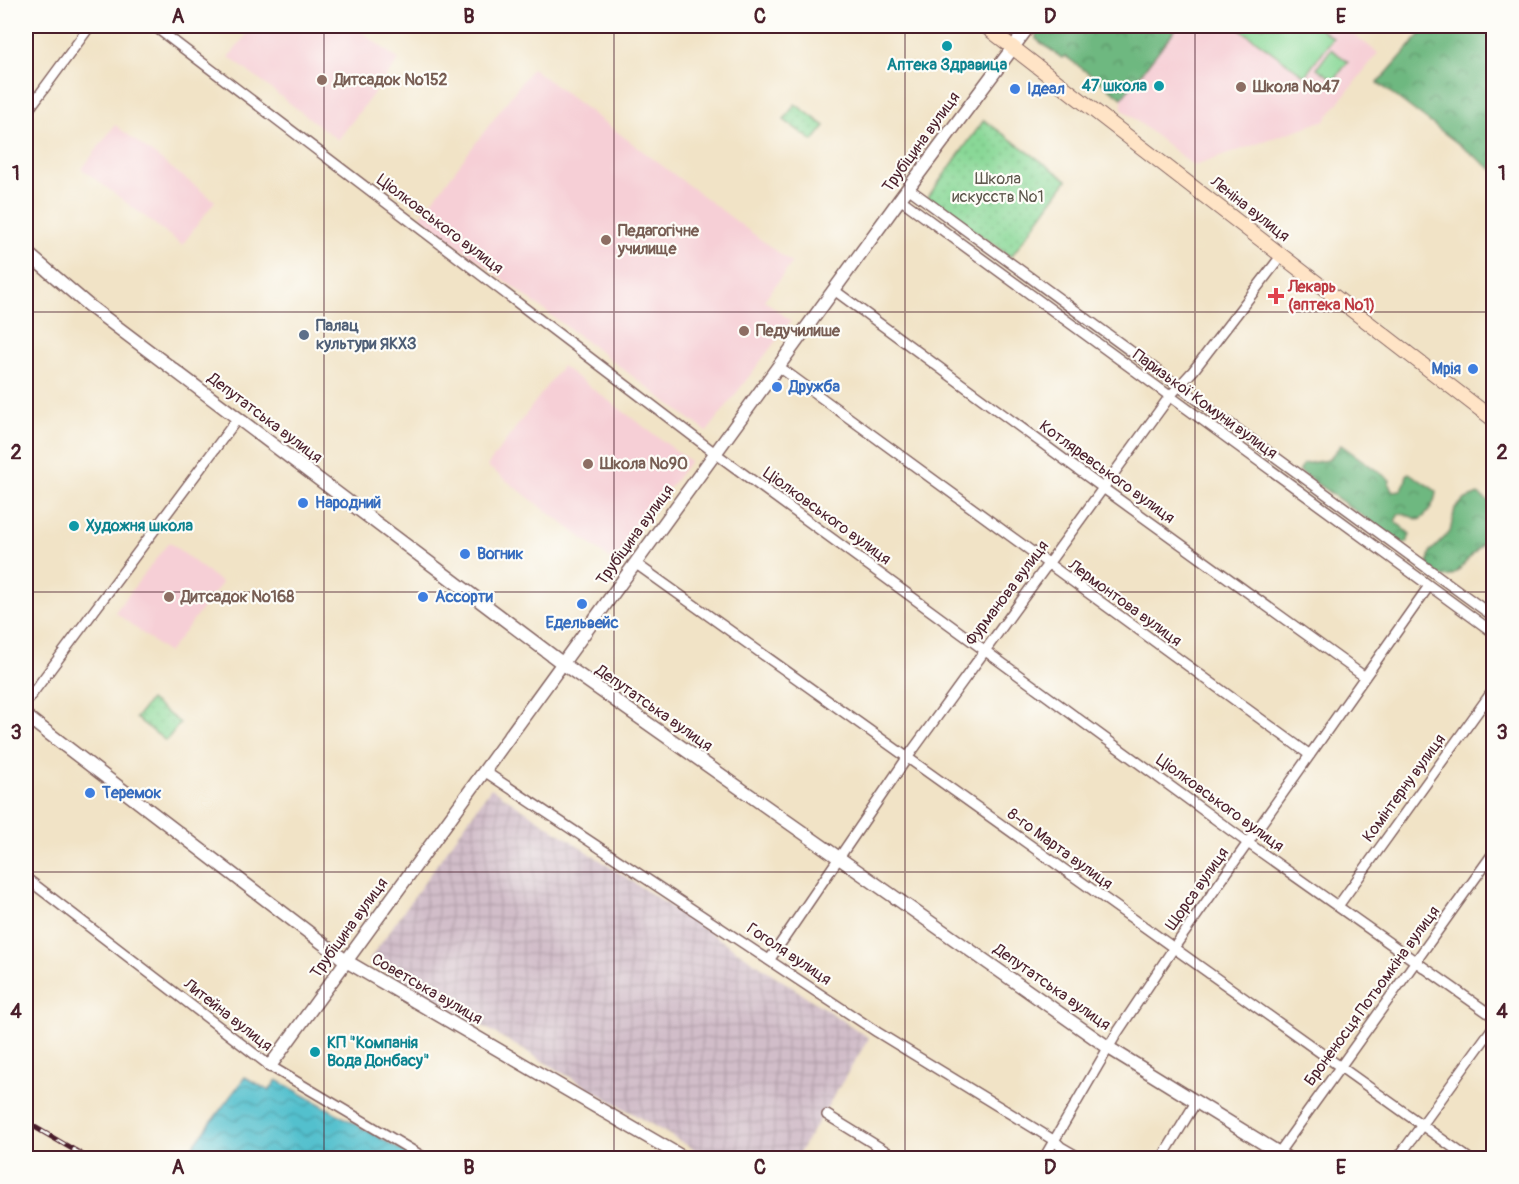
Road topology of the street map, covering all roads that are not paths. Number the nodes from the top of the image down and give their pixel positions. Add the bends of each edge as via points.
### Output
1 (90, 26) edge
2 (154, 26) edge
3 (986, 26) edge
4 (1029, 26) edge
5 (1012, 46) junction
6 (26, 113) edge
7 (908, 188) junction
8 (900, 199) junction
9 (26, 252) edge
10 (1282, 255) junction
11 (834, 290) junction
12 (778, 366) junction
13 (1178, 386) junction
14 (1170, 396) junction
15 (238, 418) junction
16 (1494, 420) edge
17 (715, 453) junction
18 (1103, 488) junction
19 (635, 563) junction
20 (1047, 565) junction
21 (1429, 586) junction
22 (1494, 617) edge
23 (1494, 633) edge
24 (984, 649) junction
25 (562, 663) junction
26 (1365, 677) junction
27 (1494, 689) edge
28 (26, 702) edge
29 (26, 716) edge
30 (1310, 755) junction
31 (907, 758) junction
32 (484, 771) junction
33 (1248, 843) junction
34 (1494, 852) edge
35 (838, 858) junction
36 (26, 878) edge
37 (1338, 906) junction
38 (1173, 949) junction
39 (770, 959) junction
40 (345, 961) junction
41 (1416, 961) junction
42 (1494, 1017) edge
43 (1494, 1026) edge
44 (1109, 1048) junction
45 (270, 1066) junction
46 (1340, 1067) junction
47 (1196, 1102) junction
48 (827, 1115) dead end
49 (1422, 1126) junction
50 (1055, 1141) junction
51 (1280, 1157) edge
52 (425, 1158) edge
53 (684, 1158) edge
54 (897, 1158) edge
55 (1044, 1158) edge
56 (1080, 1158) edge
57 (1162, 1158) edge
58 (1398, 1158) edge
59 (1468, 1158) edge

1 - 6 street
2 - 17 street, Ціолковського вулиця
3 - 5 main road, Леніна вулиця
4 - 5 street, Трубіцина вулиця
5 - 7 street, Трубіцина вулиця
5 - 10 main road, Леніна вулиця
7 - 8 street, Трубіцина вулиця
7 - 13 street, Паризької Комуни вулиця
8 - 11 street, Трубіцина вулиця
8 - 14 street, Паризької Комуни вулиця
9 - 15 street, Депутатська вулиця
10 - 13 street, Фурманова вулиця
10 - 16 main road, Леніна вулиця
11 - 12 street, Трубіцина вулиця
11 - 18 street, Котляревського вулиця
12 - 17 street, Трубіцина вулиця
12 - 20 street, Лермонтова вулиця
13 - 14 street, Фурманова вулиця
13 - 22 street, Паризької Комуни вулиця
14 - 18 street, Фурманова вулиця
14 - 21 street, Паризької Комуни вулиця
15 - 25 street, Депутатська вулиця
15 - 28 street
17 - 19 street, Трубіцина вулиця
17 - 24 street, Ціолковського вулиця
18 - 20 street, Фурманова вулиця
18 - 26 street, Котляревського вулиця
19 - 25 street, Трубіцина вулиця
19 - 31 street, 8-го Марта вулиця
20 - 24 street, Фурманова вулиця
20 - 30 street, Лермонтова вулиця
21 - 23 street, Паризької Комуни вулиця
21 - 26 street, Щорса вулиця
24 - 31 street, Фурманова вулиця
24 - 33 street, Ціолковського вулиця
25 - 32 street, Трубіцина вулиця
25 - 35 street, Депутатська вулиця
26 - 30 street, Щорса вулиця
27 - 37 street, Комінтерну вулиця
29 - 40 street, Советська вулиця
30 - 33 street, Щорса вулиця
31 - 35 street, Фурманова вулиця
31 - 38 street, 8-го Марта вулиця
32 - 39 street, Гоголя вулиця
32 - 40 street, Трубіцина вулиця
33 - 37 street, Ціолковського вулиця
33 - 38 street, Щорса вулиця
34 - 41 street, Броненосця Потьомкіна вулиця
35 - 39 street, Фурманова вулиця
35 - 44 street, Депутатська вулиця
36 - 45 street, Литейна вулиця
37 - 41 street, Ціолковського вулиця
38 - 44 street, Щорса вулиця
38 - 46 street, 8-го Марта вулиця
39 - 50 street, Гоголя вулиця via 877,1032
40 - 45 street, Трубіцина вулиця
40 - 53 street, Советська вулиця
41 - 42 street, Ціолковського вулиця
41 - 46 street, Броненосця Потьомкіна вулиця
43 - 49 street
44 - 47 street, Депутатська вулиця
44 - 50 street, Щорса вулиця
45 - 52 street, Литейна вулиця
46 - 49 street, 8-го Марта вулиця
46 - 51 street, Броненосця Потьомкіна вулиця
47 - 51 street, Депутатська вулиця
47 - 57 street
48 - 54 street
49 - 58 street
49 - 59 street, 8-го Марта вулиця
50 - 55 street, Щорса вулиця
50 - 56 street, Гоголя вулиця

